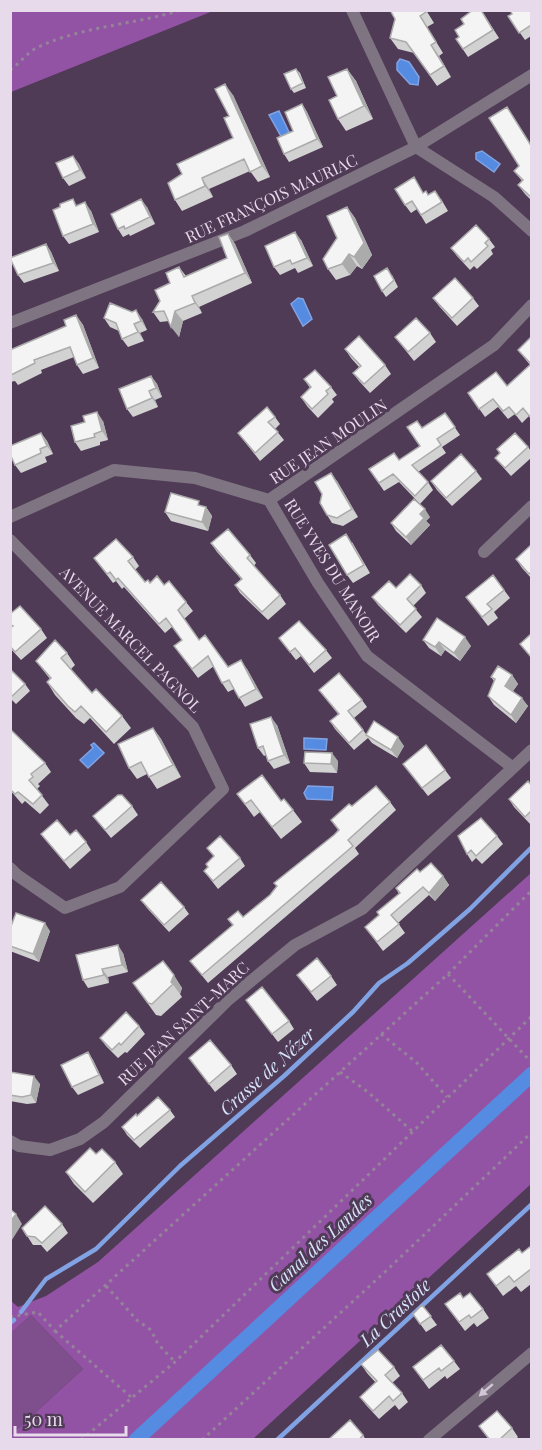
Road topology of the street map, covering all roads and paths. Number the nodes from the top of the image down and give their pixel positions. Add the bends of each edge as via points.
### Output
1 (182, 10) edge
2 (352, 10) edge
3 (10, 70) edge
4 (531, 75) edge
5 (416, 147) junction
6 (531, 231) edge
7 (531, 305) edge
8 (10, 323) edge
9 (269, 500) junction
10 (531, 506) edge
11 (10, 517) edge
12 (10, 540) edge
13 (484, 552) dead end
14 (531, 750) edge
15 (512, 767) junction
16 (10, 868) edge
17 (531, 890) edge
18 (448, 974) junction
19 (531, 1016) edge
20 (381, 1034) junction
21 (508, 1038) junction
22 (530, 1062) edge
23 (340, 1072) junction
24 (447, 1097) junction
25 (412, 1131) junction
26 (531, 1132) edge
27 (10, 1141) edge
28 (106, 1285) junction
29 (10, 1317) edge
30 (55, 1331) junction
31 (531, 1353) edge
32 (175, 1362) junction
33 (131, 1397) junction
34 (81, 1440) edge
35 (202, 1440) edge
36 (429, 1440) edge

1 - 3 path via 148,20 93,28 55,41 33,50
2 - 5 street
4 - 5 street, RUE FRANÇOIS MAURIAC
5 - 6 street via 494,197
5 - 8 street, RUE FRANÇOIS MAURIAC via 245,231
7 - 9 street, RUE JEAN MOULIN via 494,345
9 - 11 street, RUE JEAN MOULIN via 195,478 114,470
9 - 15 street, RUE YVES DU MANOIR via 367,656
10 - 13 street
12 - 16 street, AVENUE MARCEL PAGNOL via 193,728 223,789 120,888 65,908
14 - 15 street, RUE JEAN SAINT-MARC
15 - 27 street, RUE JEAN SAINT-MARC via 362,909 295,945 229,999 104,1122 80,1139 50,1150
17 - 18 path
18 - 20 path
18 - 21 path
19 - 21 path
20 - 23 path
20 - 24 path via 417,1063
21 - 22 path
21 - 24 path
23 - 25 path
23 - 28 path
24 - 25 path
25 - 32 path
26 - 35 path
28 - 30 path
28 - 32 path via 151,1330
29 - 30 path via 38,1312
30 - 33 path
31 -> 36 street
32 - 33 path
33 - 34 path

